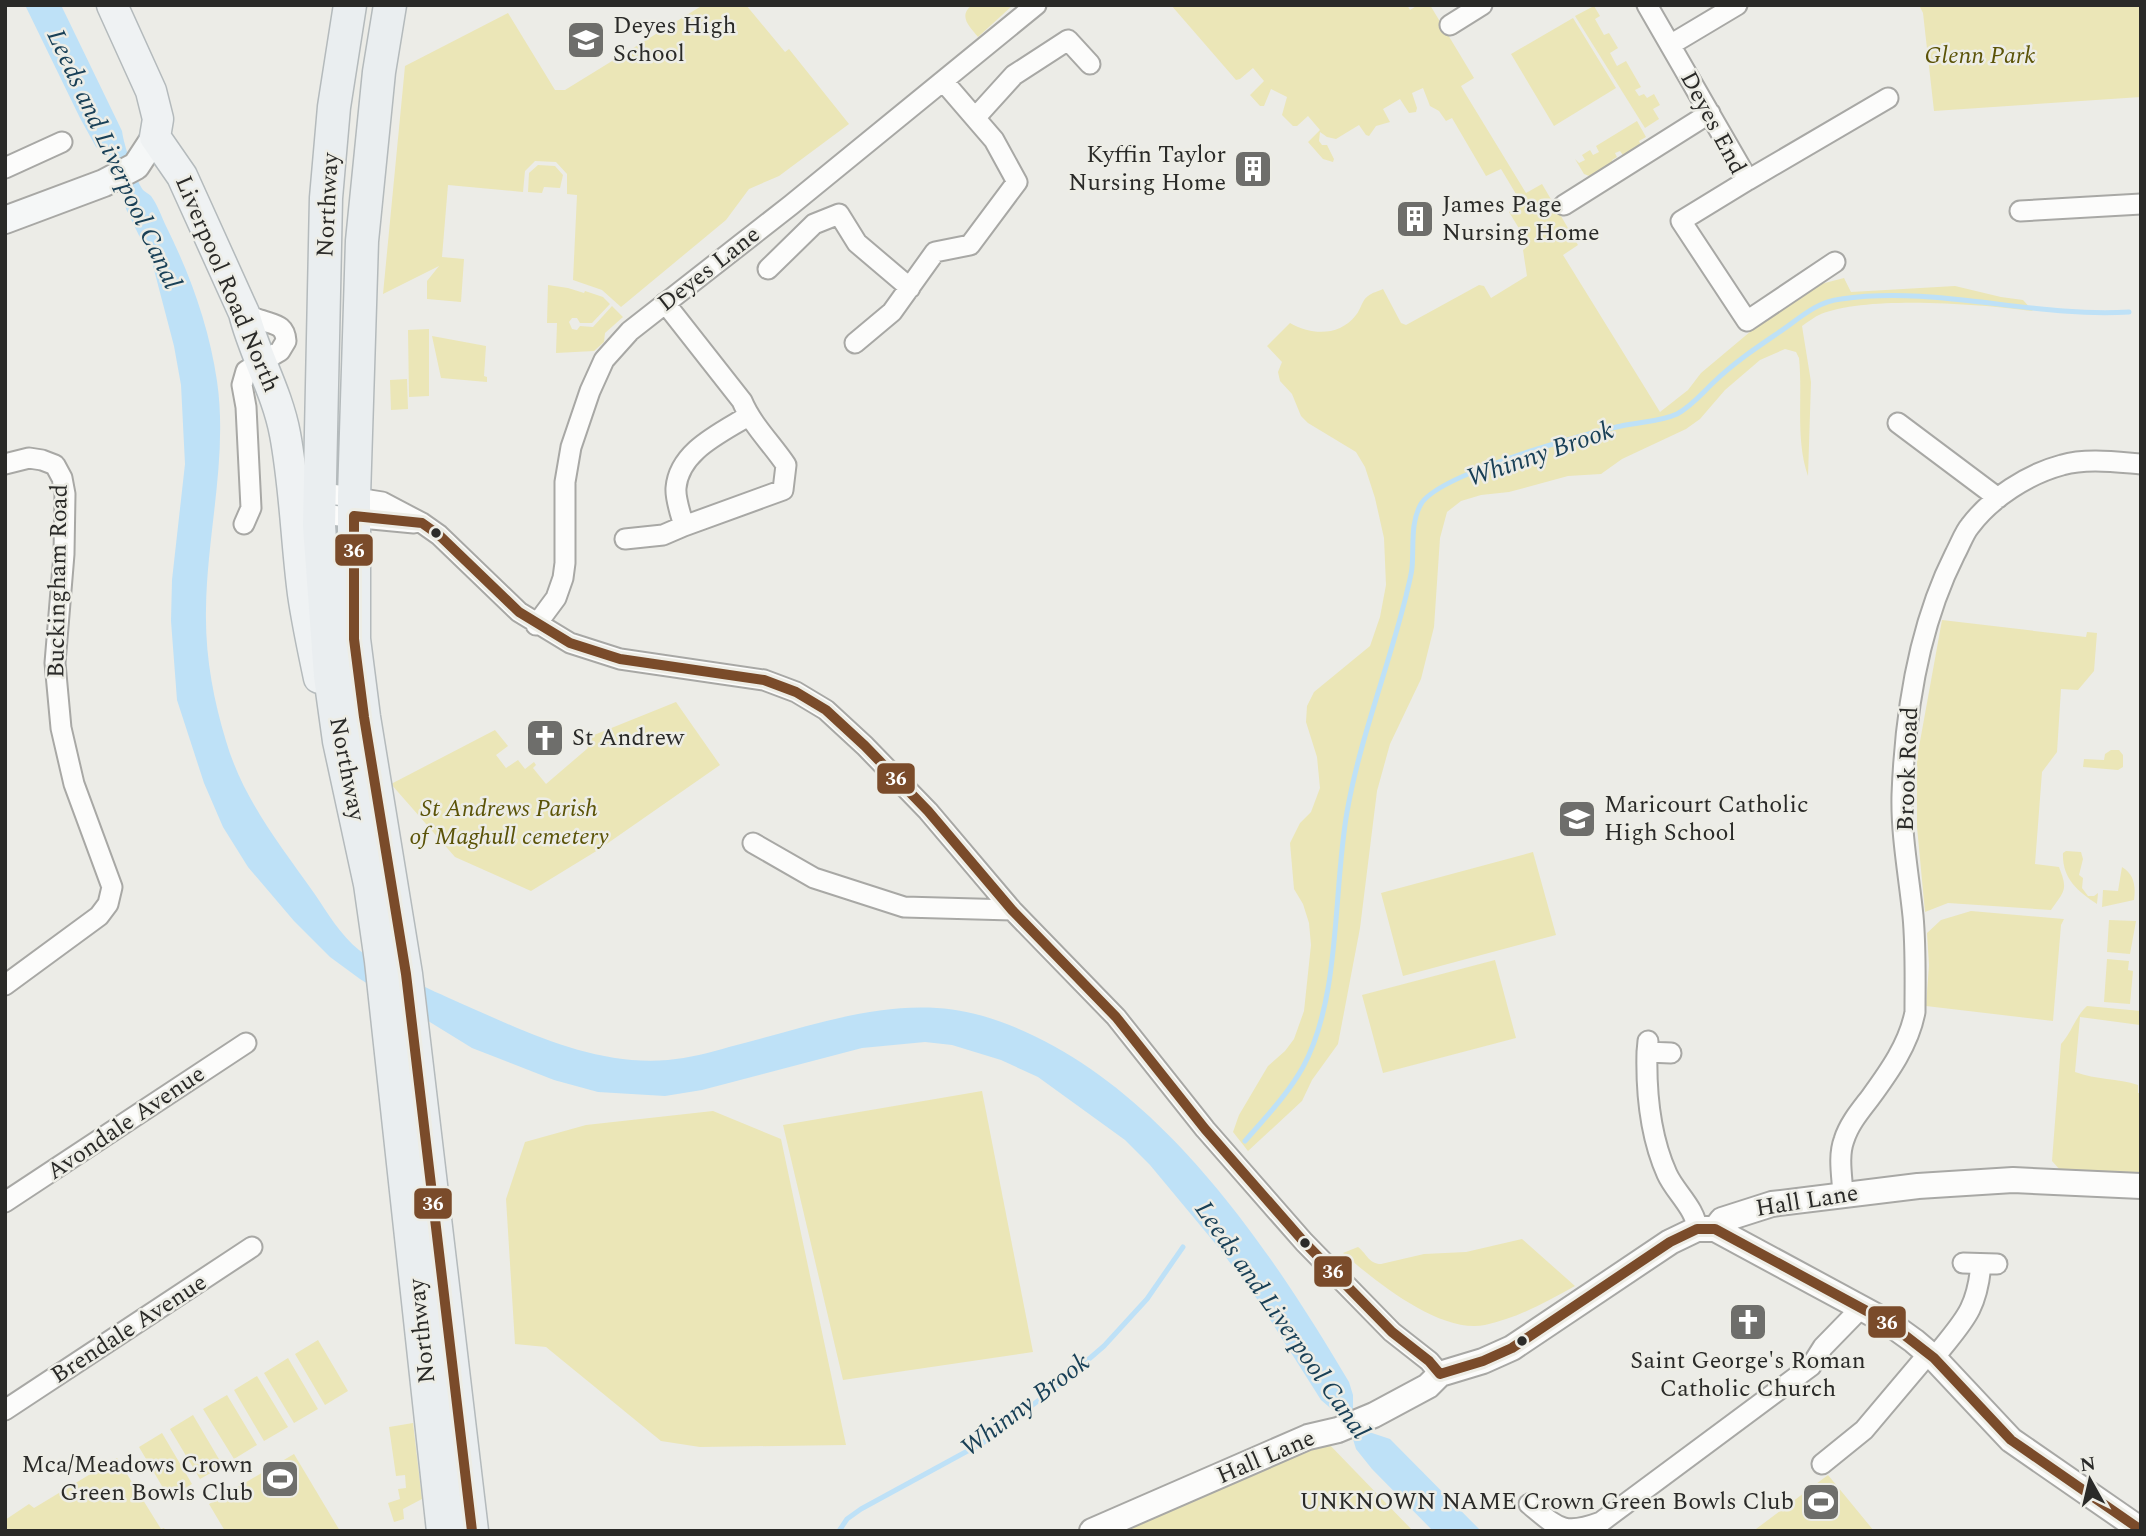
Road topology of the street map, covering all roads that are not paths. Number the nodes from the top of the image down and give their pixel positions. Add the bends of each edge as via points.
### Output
1 (111, 5) edge
2 (350, 5) edge
3 (390, 5) edge
4 (1036, 5) edge
5 (1482, 5) edge
6 (1647, 5) edge
7 (1737, 5) edge
8 (1450, 25) dead end
9 (1670, 45) junction
10 (1090, 64) dead end
11 (944, 82) junction
12 (1888, 98) dead end
13 (1710, 113) junction
14 (975, 118) junction
15 (155, 137) junction
16 (62, 142) dead end
17 (5, 168) edge
18 (1748, 180) junction
19 (2141, 204) edge
20 (1564, 205) dead end
21 (2020, 211) dead end
22 (5, 220) edge
23 (1835, 262) dead end
24 (768, 269) dead end
25 (910, 288) junction
26 (665, 303) junction
27 (855, 343) dead end
28 (261, 361) junction
29 (748, 416) junction
30 (1898, 423) dead end
31 (5, 464) edge
32 (2141, 464) edge
33 (1998, 498) junction
34 (336, 507) junction
35 (244, 524) dead end
36 (684, 526) junction
37 (625, 539) dead end
38 (536, 625) junction
39 (340, 741) junction
40 (753, 843) dead end
41 (1013, 910) junction
42 (393, 968) junction
43 (5, 985) edge
44 (400, 1021) junction
45 (246, 1043) dead end
46 (1671, 1053) dead end
47 (2141, 1186) edge
48 (1843, 1194) junction
49 (5, 1202) edge
50 (1706, 1229) junction
51 (252, 1247) dead end
52 (1980, 1264) dead end
53 (1861, 1308) junction
54 (1931, 1356) junction
55 (1440, 1374) junction
56 (5, 1410) edge
57 (1822, 1464) dead end
58 (1529, 1504) dead end
59 (2141, 1530) edge
60 (443, 1531) edge
61 (472, 1531) edge
62 (1092, 1531) edge

1 - 15 main road via 151,91 158,120
2 - 34 highway, Northway via 326,198
3 - 34 highway, Northway via 379,72
4 - 11 street, Deyes Lane
5 - 8 street
6 - 9 street, Deyes End
7 - 9 street
9 - 13 street, Deyes End
10 - 14 street via 1068,40 1014,75
11 - 14 street
11 - 26 street, Deyes Lane
12 - 18 street
13 - 18 street, Deyes End
13 - 20 street
14 - 25 street via 1017,183 970,245 935,252
15 - 22 main road via 136,166 104,183
15 - 28 main road, Liverpool Road North via 182,176
16 - 17 street
18 - 23 street, Deyes End via 1681,221 1747,321
19 - 21 street
24 - 25 street via 814,224 839,214 857,243
25 - 27 street via 892,312
26 - 29 street via 742,401
26 - 38 street, Deyes Lane via 604,360 590,391 565,482 563,578 556,598
28 - 35 street via 246,371 242,385 251,508
28 - 39 main road, Liverpool Road North via 285,434 303,594 318,676
29 - 36 street via 695,450 682,469 676,488
29 - 36 street via 786,465 783,490
30 - 33 street via 1925,431
31 - 43 street, Buckingham Road via 42,460 55,465 62,478 64,554 55,663 61,728 74,785 112,887 99,916
32 - 33 street, Brook Road via 2063,464
33 - 48 street, Brook Road via 1969,526 1949,566 1933,605 1910,698 1902,796 1913,918 1915,1012 1901,1051 1843,1141
34 - 38 street via 422,523
34 - 39 highway, Northway via 323,586
34 - 42 highway, Northway
36 - 37 street via 663,535
38 - 41 street via 570,643 620,659 764,680 806,698 865,746
39 - 42 highway, Northway
40 - 41 street via 814,878 904,907
41 - 55 street via 1116,1017 1205,1129 1304,1242
42 - 44 highway, Northway
44 - 60 highway, Northway
44 - 61 highway, Northway
45 - 49 street, Avondale Avenue
46 - 50 street via 1648,1046 1648,1097 1657,1146 1667,1175
47 - 48 street, Hall Lane via 1989,1181
48 - 50 street, Hall Lane via 1744,1212
50 - 53 street
50 - 55 street, Hall Lane via 1670,1242 1512,1348
51 - 56 street, Brendale Avenue
52 - 54 street via 1975,1302
53 - 54 street
53 - 58 street via 1811,1366 1601,1522 1581,1531 1561,1530
54 - 57 street via 1864,1430
54 - 59 street via 2011,1440
55 - 62 street, Hall Lane via 1428,1386 1374,1415 1308,1437

